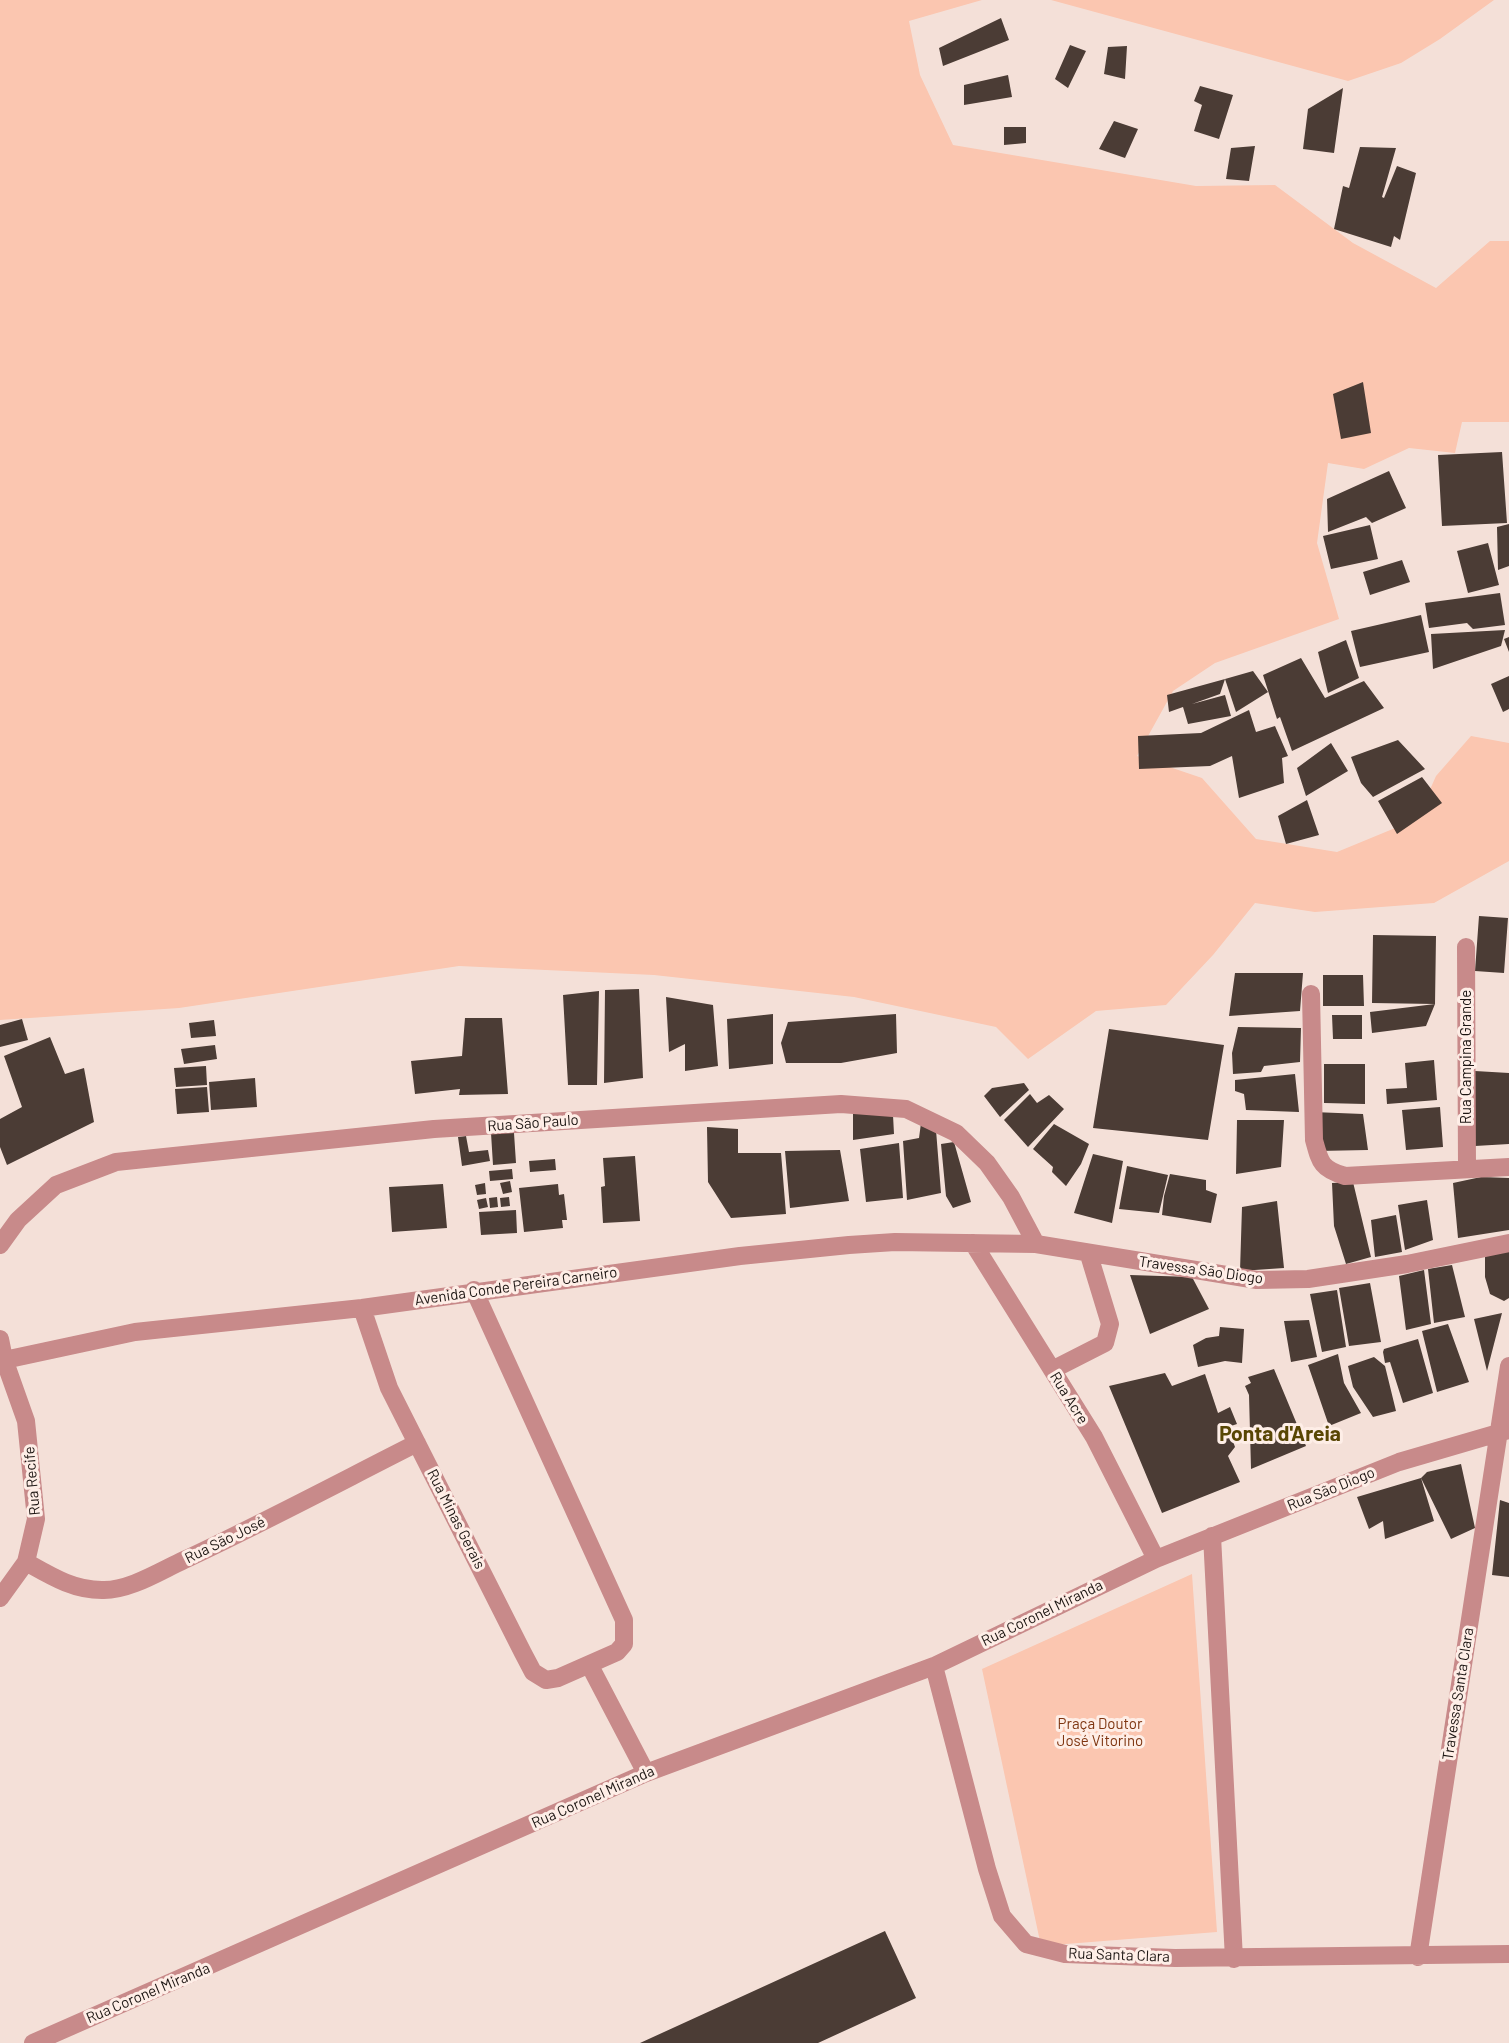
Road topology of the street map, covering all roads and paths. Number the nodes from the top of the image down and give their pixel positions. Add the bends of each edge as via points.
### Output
1 (1466, 947) dead end
2 (1311, 993) dead end
3 (1467, 1167) junction
4 (1509, 1167) edge
5 (973, 1243) junction
6 (1509, 1243) edge
7 (1036, 1244) junction
8 (0, 1245) edge
9 (1089, 1255) junction
10 (474, 1290) junction
11 (362, 1308) junction
12 (0, 1340) edge
13 (2, 1360) edge
14 (1509, 1366) edge
15 (1052, 1370) junction
16 (1503, 1430) edge
17 (417, 1443) junction
18 (1212, 1536) junction
19 (1156, 1559) junction
20 (26, 1562) junction
21 (0, 1598) edge
22 (590, 1666) junction
23 (934, 1666) junction
24 (646, 1773) junction
25 (1509, 1954) edge
26 (1418, 1957) junction
27 (1234, 1959) junction
28 (33, 2043) edge

1 - 3 street, Rua Campina Grande
2 - 3 street via 1314,1140 1320,1162 1330,1172 1345,1176
3 - 4 street
5 - 7 street, Avenida Conde Pereira Carneiro
5 - 10 street, Avenida Conde Pereira Carneiro via 849,1245
5 - 15 street, Rua Acre
6 - 9 street, Travessa São Diogo via 1308,1279 1257,1280
7 - 8 street, Rua São Paulo via 987,1163 956,1134 906,1109 841,1104 434,1129 116,1162 56,1185 18,1220
7 - 9 street, Travessa São Diogo
9 - 15 street via 1110,1324 1105,1343
10 - 11 street, Avenida Conde Pereira Carneiro
10 - 22 street, Rua Minas Gerais via 624,1620 624,1644
11 - 13 street, Avenida Conde Pereira Carneiro via 135,1332
11 - 17 street, Rua Minas Gerais via 389,1388
12 - 13 street
13 - 20 street, Rua Recife via 26,1420 33,1472 36,1519
14 - 16 street
15 - 19 street, Rua Acre via 1094,1437
16 - 18 street, Rua São Diogo via 1399,1462
16 - 26 street, Travessa Santa Clara
17 - 20 street, Rua São José via 132,1583 105,1591 81,1589
17 - 22 street, Rua Minas Gerais via 533,1672 546,1680
18 - 19 street, Rua São Diogo
18 - 27 street
19 - 23 street, Rua Coronel Miranda
20 - 21 street, Rua Recife
22 - 24 street
23 - 24 street, Rua Coronel Miranda
23 - 27 street, Rua Santa Clara via 1002,1916 1026,1944 1083,1956
24 - 28 street, Rua Coronel Miranda
25 - 26 street, Rua Santa Clara
26 - 27 street, Rua Santa Clara

